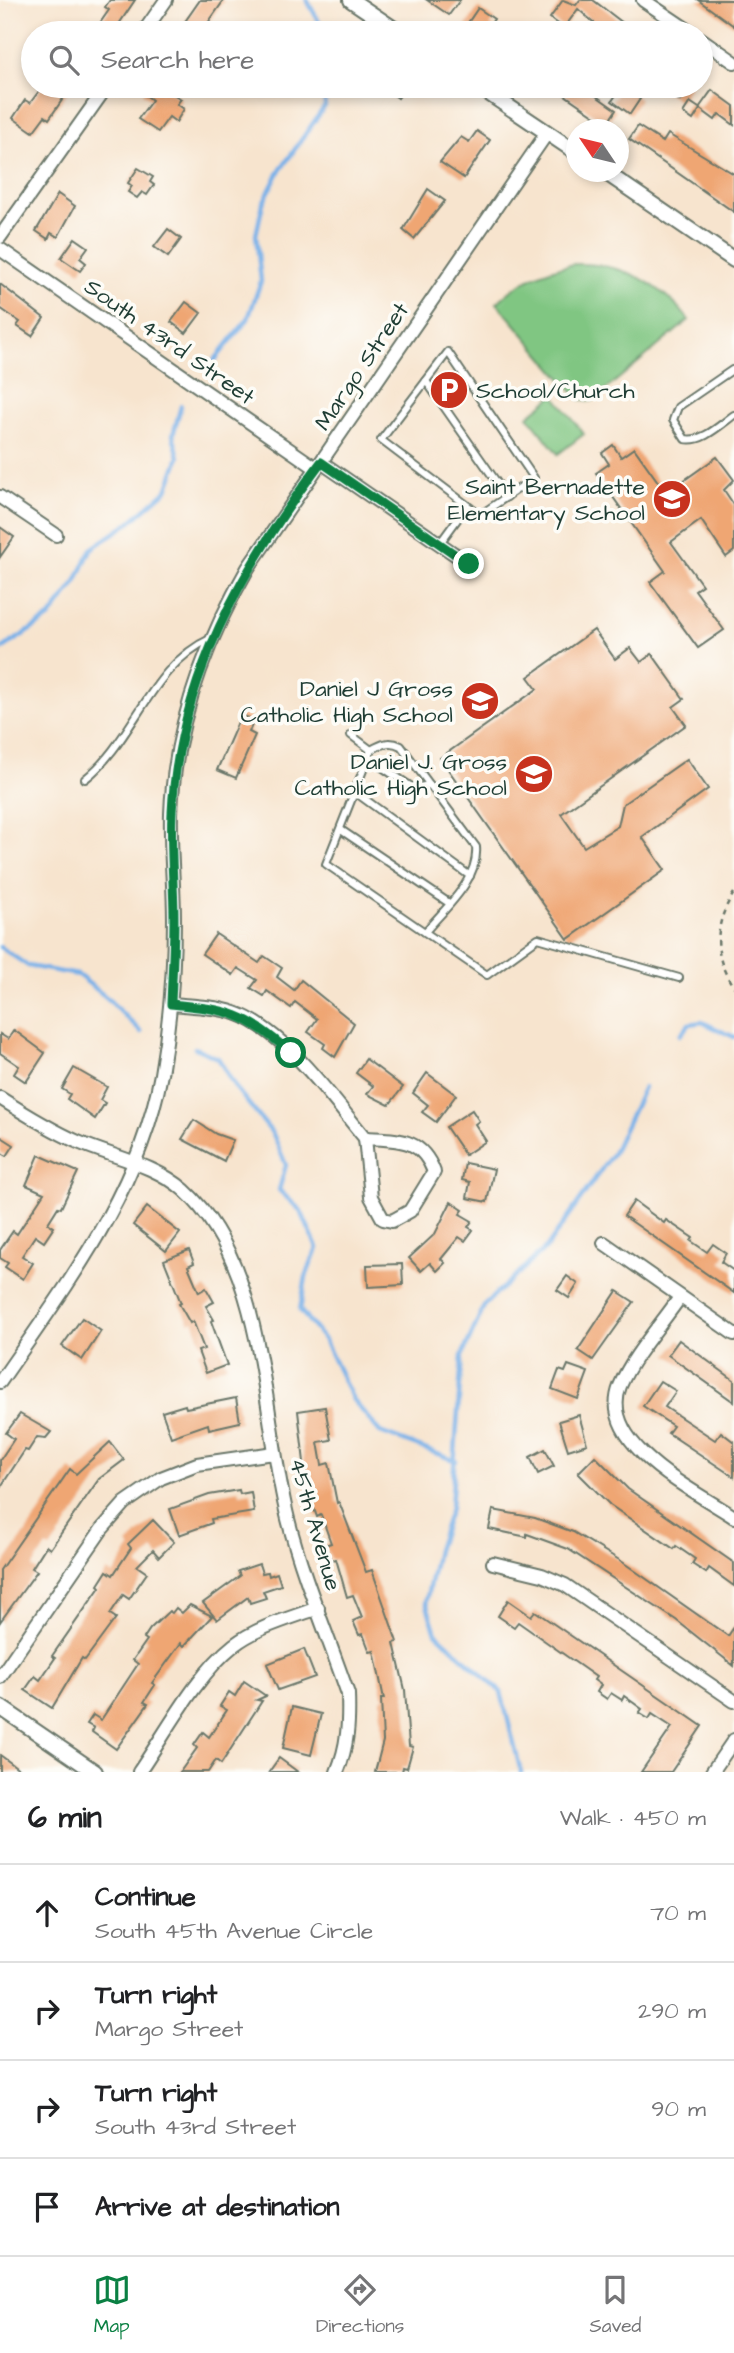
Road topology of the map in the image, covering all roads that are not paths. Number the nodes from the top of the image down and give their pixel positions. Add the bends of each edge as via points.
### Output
1 (166, 0) edge
2 (351, 0) edge
3 (643, 0) edge
4 (151, 21) edge
5 (382, 21) edge
6 (674, 21) edge
7 (713, 47) edge
8 (734, 62) edge
9 (98, 98) edge
10 (496, 98) edge
11 (547, 133) junction
12 (566, 145) edge
13 (620, 182) edge
14 (0, 237) edge
15 (0, 248) edge
16 (734, 260) edge
17 (732, 370) dead end
18 (426, 381) junction
19 (734, 415) edge
20 (319, 465) junction
21 (0, 497) edge
22 (507, 497) junction
23 (467, 506) junction
24 (56, 535) dead end
25 (440, 543) junction
26 (469, 564) dead end
27 (212, 638) junction
28 (351, 735) dead end
29 (372, 750) junction
30 (382, 767) dead end
31 (85, 779) dead end
32 (429, 785) junction
33 (355, 792) junction
34 (341, 830) junction
35 (470, 876) junction
36 (449, 903) junction
37 (425, 932) junction
38 (679, 978) dead end
39 (171, 1004) junction
40 (0, 1098) edge
41 (365, 1138) junction
42 (134, 1163) junction
43 (604, 1243) dead end
44 (680, 1297) junction
45 (734, 1334) edge
46 (0, 1382) edge
47 (274, 1453) junction
48 (734, 1517) edge
49 (493, 1563) dead end
50 (318, 1608) junction
51 (0, 1677) edge
52 (734, 1701) edge
53 (0, 1707) edge
54 (734, 1740) edge
55 (95, 1772) edge
56 (139, 1772) edge
57 (337, 1772) edge
58 (712, 1772) edge

1 - 4 street
2 - 5 street
3 - 6 street
7 - 8 street
9 - 14 street
10 - 11 street
11 - 12 street
11 - 20 street, Margo Street
13 - 16 street
15 - 20 street, South 43rd Street
17 - 19 lane via 678,407 673,420 690,440 701,438
18 - 22 lane
18 - 22 lane via 448,352 534,478
18 - 23 lane via 381,440
20 - 25 street, South 43rd Street
20 - 27 street, Margo Street via 248,568
21 - 24 street
22 - 23 lane via 480,515
23 - 25 lane
25 - 26 street, South 43rd Street
27 - 31 lane via 183,654 139,707 101,766
27 - 39 street, Margo Street via 184,728 172,813
28 - 29 lane
29 - 32 lane via 384,743 401,746
29 - 33 lane
30 - 32 lane via 413,788
32 - 35 lane via 475,847 477,858
33 - 34 lane
33 - 35 lane
34 - 36 lane
34 - 37 lane via 326,864
35 - 36 lane
36 - 37 lane
37 - 38 lane via 487,975 538,938
39 - 41 street via 219,1009 256,1023 291,1053
39 - 42 street, Margo Street via 160,1076
40 - 42 street, 45th Avenue via 77,1142
41 - 41 street via 371,1197 383,1219 392,1222 410,1211 434,1172 429,1158 416,1145
42 - 46 street, Margo Street via 99,1235
42 - 47 street, 45th Avenue via 181,1187 200,1205 227,1253 261,1353
43 - 44 street
44 - 45 street
44 - 48 street via 621,1385 616,1414 634,1447
47 - 50 street, 45th Avenue via 288,1520
47 - 51 street via 197,1464 161,1478 125,1503 102,1529
49 - 52 street via 565,1585
50 - 56 street via 234,1645 210,1669
50 - 57 street, 45th Avenue via 348,1695 349,1722
53 - 55 street
54 - 58 street

